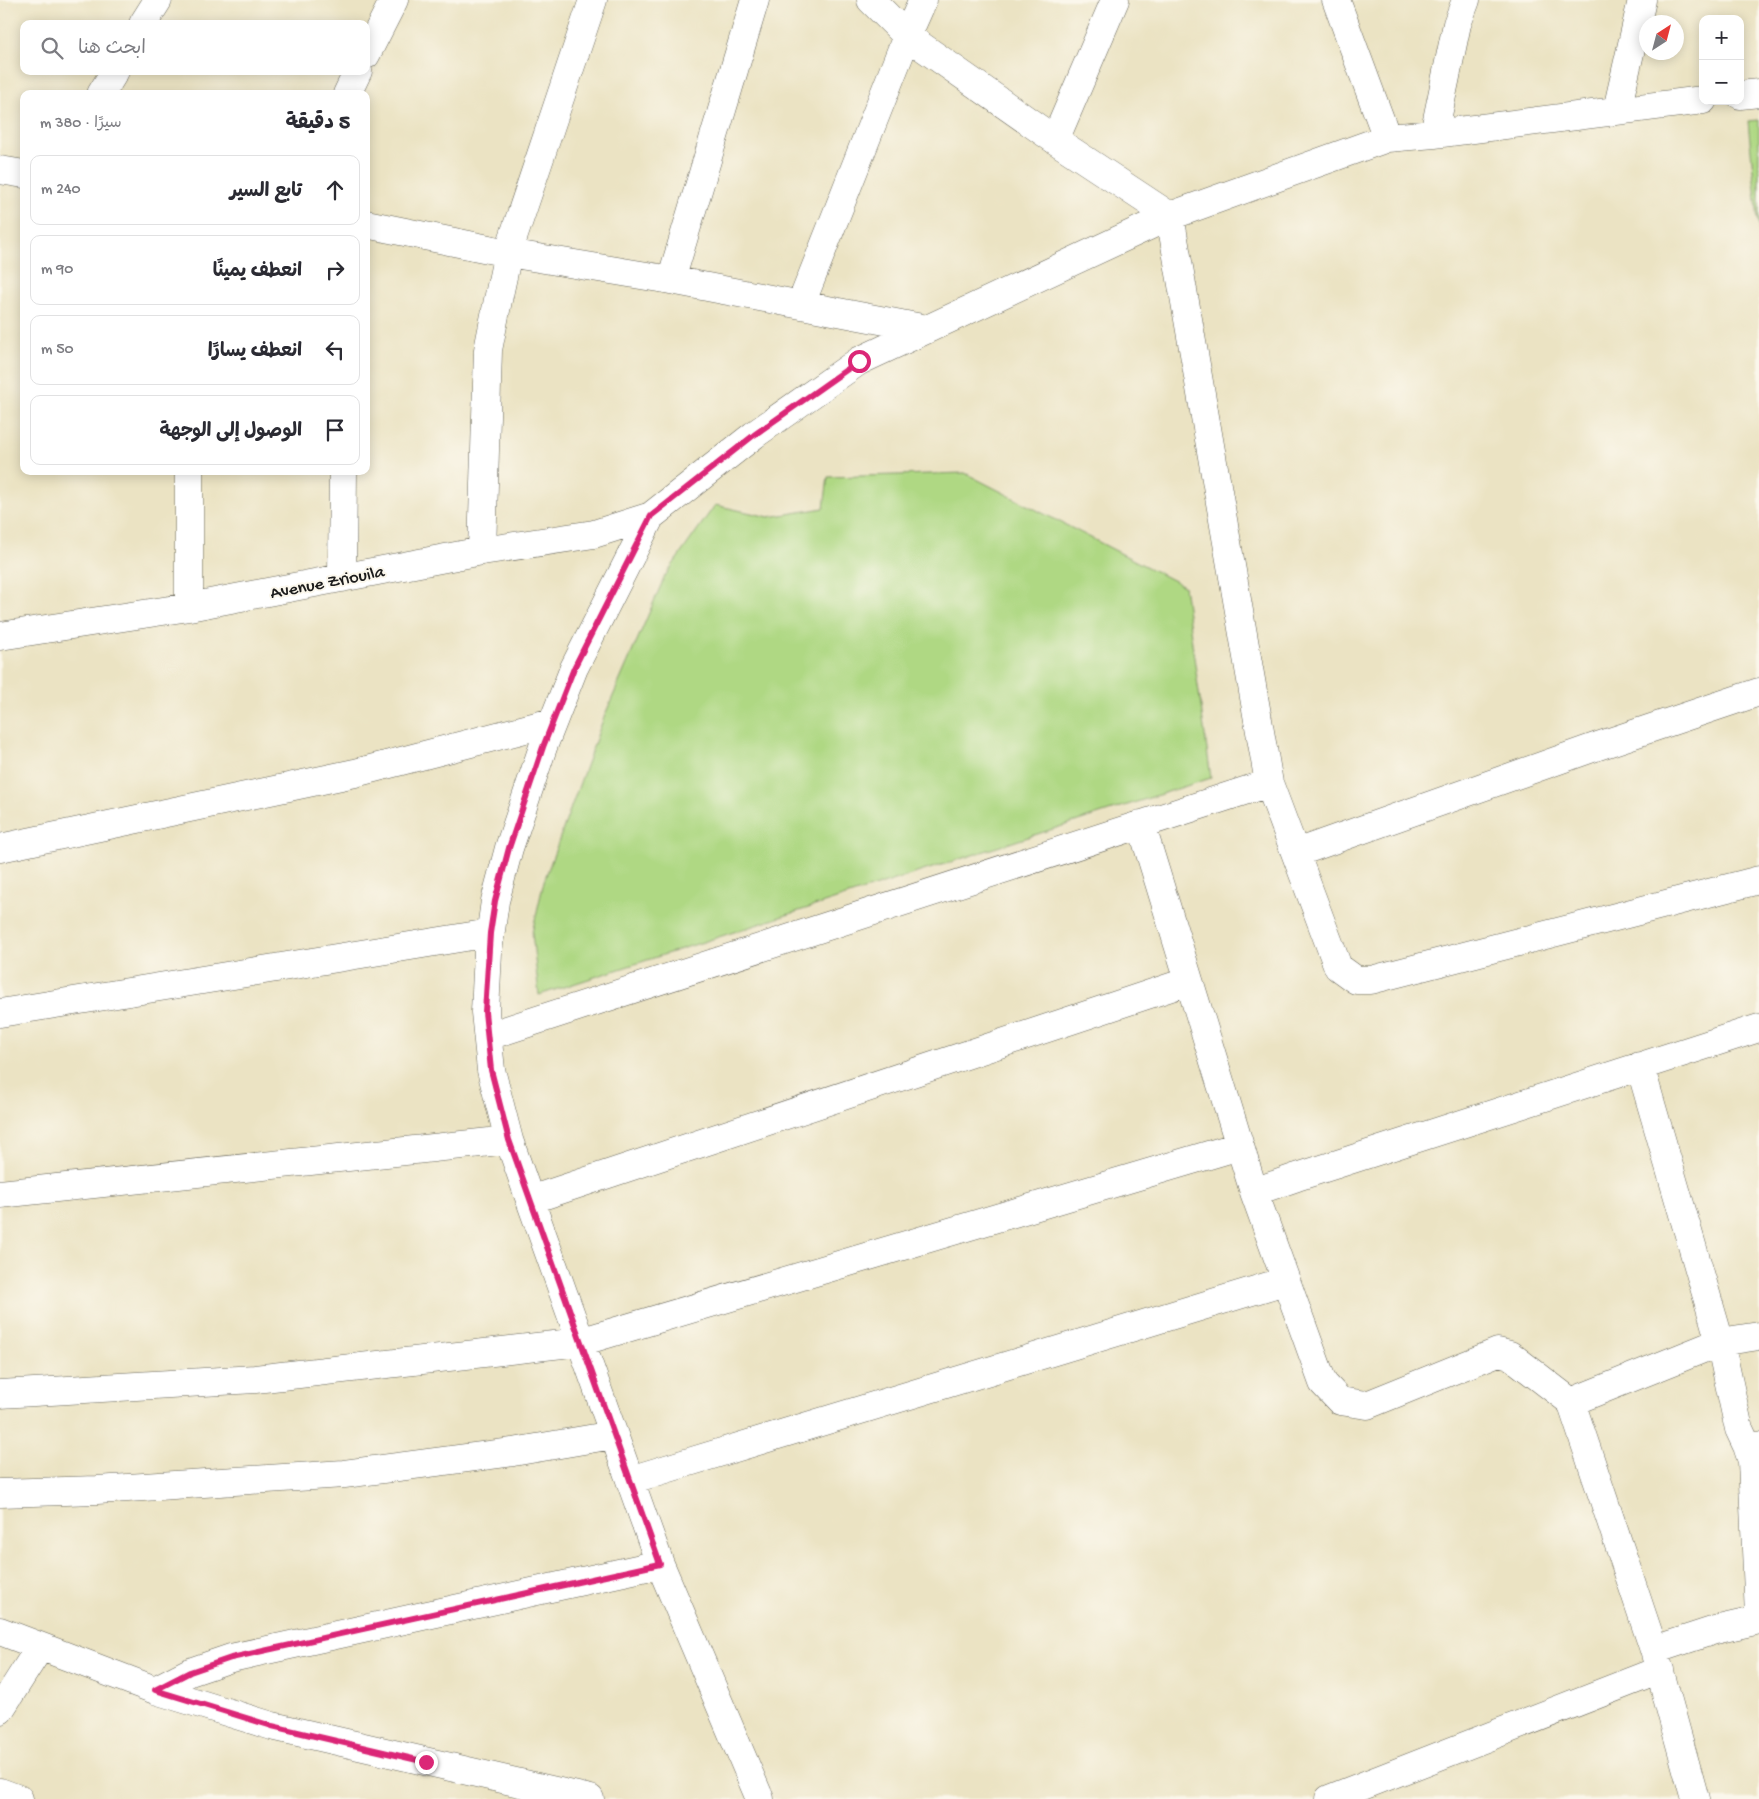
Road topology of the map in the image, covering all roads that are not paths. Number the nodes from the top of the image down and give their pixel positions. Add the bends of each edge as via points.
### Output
1 (158, 0) edge
2 (394, 0) edge
3 (593, 0) edge
4 (755, 0) edge
5 (871, 0) edge
6 (923, 0) edge
7 (1115, 0) edge
8 (1336, 0) edge
9 (1642, 0) edge
10 (1459, 8) edge
11 (146, 20) edge
12 (906, 36) junction
13 (370, 47) edge
14 (113, 75) edge
15 (356, 75) edge
16 (103, 90) edge
17 (349, 90) edge
18 (1759, 93) edge
19 (1744, 95) edge
20 (1699, 100) edge
21 (1617, 110) junction
22 (1434, 134) junction
23 (1386, 138) junction
24 (1055, 140) junction
25 (0, 170) edge
26 (20, 173) edge
27 (1170, 216) junction
28 (370, 225) edge
29 (508, 253) junction
30 (671, 280) junction
31 (801, 304) junction
32 (927, 329) junction
33 (188, 475) edge
34 (343, 475) edge
35 (651, 516) junction
36 (482, 551) junction
37 (342, 578) junction
38 (190, 607) junction
39 (0, 636) edge
40 (1759, 692) edge
41 (552, 722) junction
42 (1269, 783) junction
43 (1141, 824) junction
44 (0, 848) edge
45 (1296, 852) junction
46 (1759, 880) edge
47 (490, 933) junction
48 (1188, 981) junction
49 (0, 1012) edge
50 (1759, 1028) edge
51 (488, 1036) junction
52 (1640, 1066) junction
53 (509, 1140) junction
54 (1239, 1146) junction
55 (1254, 1192) junction
56 (0, 1194) edge
57 (530, 1200) junction
58 (1285, 1281) junction
59 (1759, 1336) edge
60 (580, 1342) junction
61 (1720, 1342) junction
62 (0, 1394) edge
63 (1571, 1402) junction
64 (613, 1435) junction
65 (1753, 1446) edge
66 (630, 1480) junction
67 (0, 1493) edge
68 (660, 1564) junction
69 (1759, 1614) edge
70 (1759, 1620) edge
71 (0, 1631) edge
72 (40, 1647) junction
73 (1657, 1660) junction
74 (155, 1690) junction
75 (0, 1710) edge
76 (0, 1792) edge
77 (19, 1799) edge
78 (590, 1799) edge
79 (760, 1799) edge
80 (1330, 1799) edge
81 (1695, 1799) edge

1 - 11 street
2 - 13 street
3 - 29 street
4 - 30 street
5 - 12 street
6 - 12 street
7 - 24 street
8 - 23 street
9 - 21 street
10 - 22 street
12 - 24 street
12 - 31 street
14 - 16 street
15 - 17 street
18 - 19 street
20 - 21 street
21 - 22 street
22 - 23 street
23 - 27 street
24 - 27 street
25 - 26 street
27 - 32 street
27 - 42 street
28 - 29 street
29 - 30 street
29 - 36 street via 488,350
30 - 31 street
31 - 32 street
32 - 35 street via 859,361 754,435
33 - 38 street
34 - 37 street
35 - 36 street, Avenue Zriouila via 594,534
35 - 41 street via 574,668
36 - 37 street, Avenue Zriouila
37 - 38 street, Avenue Zriouila
38 - 39 street, Avenue Zriouila
40 - 45 street
41 - 44 street via 355,773
41 - 47 street via 509,848
42 - 43 street
42 - 45 street
43 - 48 street
43 - 51 street
45 - 46 street via 1338,967 1356,980 1371,980
47 - 49 street
47 - 51 street via 485,1012
48 - 54 street
48 - 57 street
50 - 52 street
51 - 53 street via 491,1070
52 - 55 street
52 - 61 street
53 - 56 street
53 - 57 street
54 - 55 street
54 - 60 street
55 - 58 street
57 - 60 street
58 - 63 street via 1323,1382 1340,1401 1367,1405 1498,1352 1510,1355
58 - 66 street
59 - 61 street
60 - 62 street via 255,1379
60 - 64 street
61 - 63 street
61 - 65 street via 1739,1429
63 - 73 street
64 - 66 street
64 - 67 street via 344,1474
65 - 69 street
66 - 68 street
68 - 74 street via 231,1658 190,1672
68 - 79 street
70 - 73 street via 1715,1630
71 - 72 street
72 - 74 street
72 - 75 street
73 - 80 street
73 - 81 street
74 - 78 street via 272,1726
76 - 77 street

